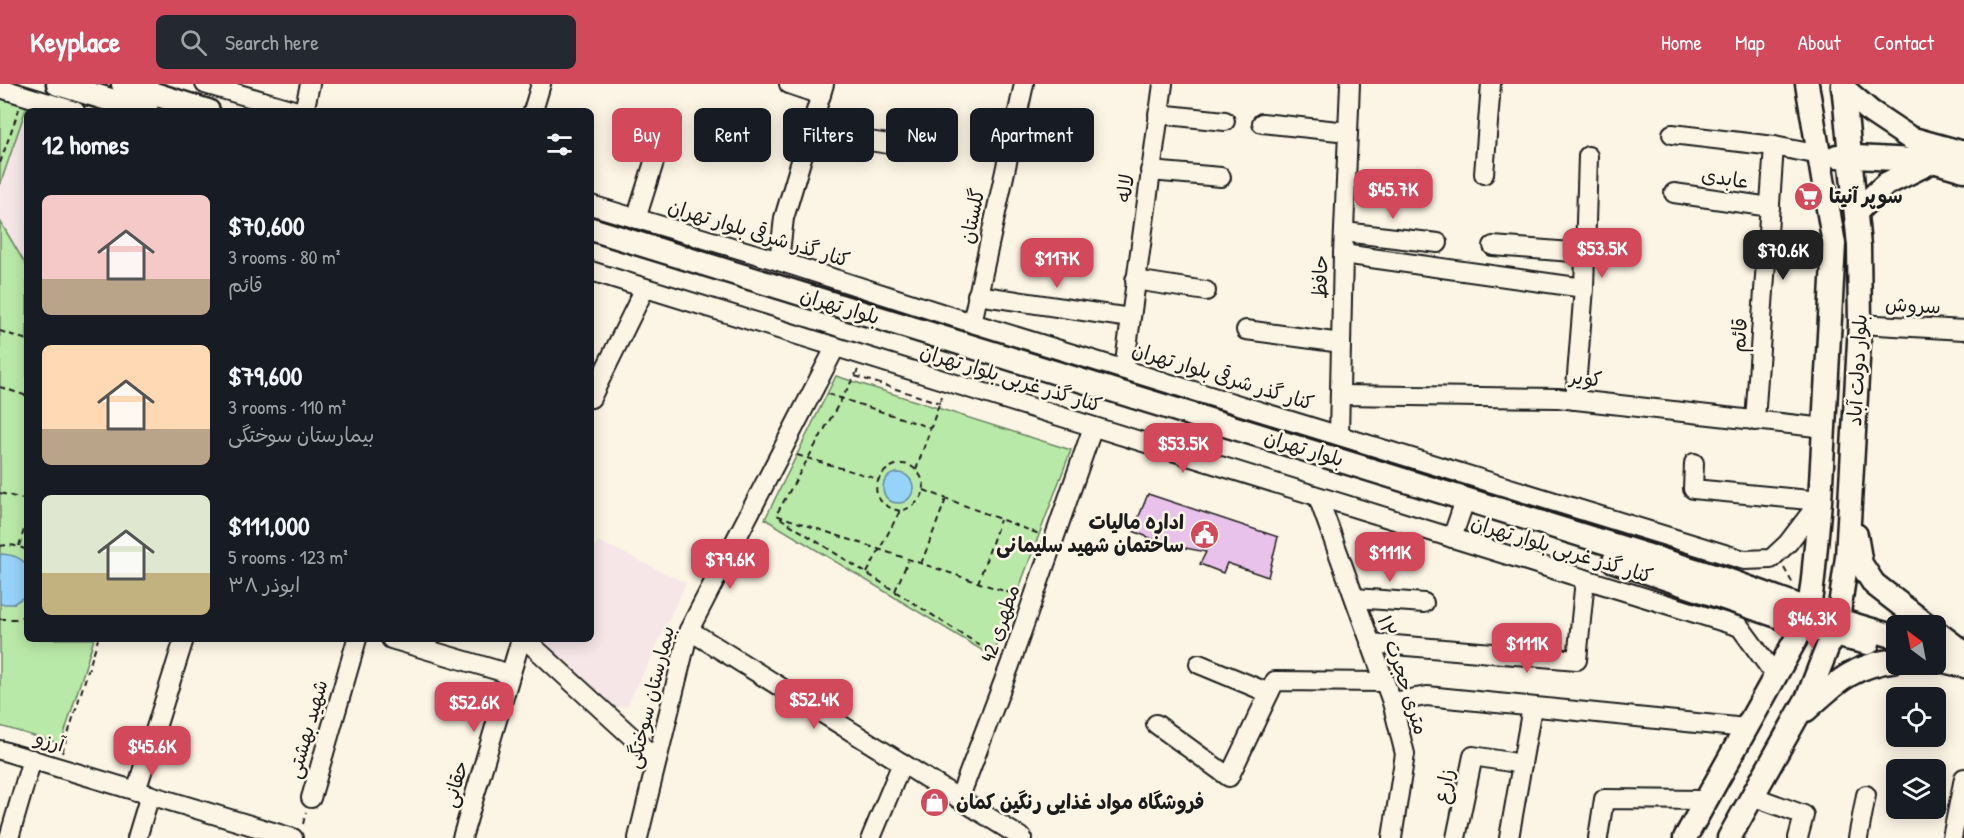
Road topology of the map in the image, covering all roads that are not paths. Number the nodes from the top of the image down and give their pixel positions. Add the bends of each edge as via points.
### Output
1 (58, 84) edge
2 (123, 84) edge
3 (205, 84) edge
4 (310, 84) edge
5 (541, 84) edge
6 (789, 84) edge
7 (1024, 84) edge
8 (1163, 84) edge
9 (1350, 84) edge
10 (1491, 84) edge
11 (1807, 84) edge
12 (1843, 86) edge
13 (0, 88) edge
14 (822, 89) edge
15 (65, 108) edge
16 (137, 108) edge
17 (199, 108) edge
18 (287, 108) edge
19 (305, 108) edge
20 (534, 108) edge
21 (817, 108) edge
22 (1158, 114) junction
23 (1225, 122) dead end
24 (1262, 123) dead end
25 (1348, 132) junction
26 (1672, 134) dead end
27 (1774, 146) junction
28 (1964, 153) edge
29 (1820, 155) junction
30 (1588, 156) dead end
31 (1850, 157) junction
32 (1934, 161) junction
33 (654, 162) edge
34 (802, 162) edge
35 (1964, 170) edge
36 (1150, 171) junction
37 (1484, 174) dead end
38 (1221, 177) dead end
39 (1674, 193) dead end
40 (594, 207) edge
41 (1770, 207) junction
42 (1856, 212) junction
43 (636, 219) junction
44 (594, 230) edge
45 (1344, 232) junction
46 (1438, 243) dead end
47 (594, 246) edge
48 (1493, 246) dead end
49 (1585, 253) junction
50 (1343, 254) junction
51 (779, 261) junction
52 (594, 272) edge
53 (1135, 280) junction
54 (645, 288) junction
55 (1584, 288) junction
56 (1206, 291) dead end
57 (977, 295) junction
58 (1130, 318) junction
59 (972, 323) junction
60 (1860, 324) junction
61 (1246, 330) dead end
62 (1964, 330) edge
63 (1341, 343) junction
64 (835, 348) junction
65 (1124, 369) junction
66 (594, 392) edge
67 (1340, 395) junction
68 (1575, 400) junction
69 (1755, 421) junction
70 (1093, 427) junction
71 (1824, 428) junction
72 (1339, 435) junction
73 (1694, 463) dead end
74 (1318, 497) junction
75 (1820, 501) junction
76 (1850, 501) junction
77 (1462, 509) junction
78 (1646, 530) junction
79 (1452, 538) junction
80 (1639, 553) junction
81 (1585, 579) junction
82 (1355, 598) junction
83 (1424, 603) dead end
84 (1914, 615) edge
85 (1806, 617) junction
86 (1836, 628) junction
87 (689, 630) junction
88 (1886, 636) edge
89 (1946, 640) edge
90 (183, 642) edge
91 (356, 642) edge
92 (401, 642) edge
93 (522, 642) edge
94 (526, 642) edge
95 (1371, 643) junction
96 (1886, 646) edge
97 (1946, 651) edge
98 (1964, 655) edge
99 (1886, 661) edge
100 (1946, 663) edge
101 (1199, 664) dead end
102 (1964, 666) edge
103 (510, 674) junction
104 (1776, 675) junction
105 (1384, 682) junction
106 (1269, 693) junction
107 (1392, 702) junction
108 (1532, 707) junction
109 (1794, 722) junction
110 (1156, 724) dead end
111 (1746, 728) junction
112 (0, 750) edge
113 (32, 759) junction
114 (657, 760) junction
115 (902, 763) junction
116 (1522, 764) junction
117 (1964, 778) edge
118 (143, 793) junction
119 (1866, 795) dead end
120 (1752, 796) junction
121 (311, 798) road end
122 (959, 799) junction
123 (1706, 800) junction
124 (297, 833) edge
125 (9, 838) edge
126 (137, 838) edge
127 (462, 838) edge
128 (638, 838) edge
129 (871, 838) edge
130 (1023, 838) edge
131 (1392, 838) edge
132 (1456, 838) edge
133 (1509, 838) edge
134 (1598, 838) edge
135 (1685, 838) edge
136 (1729, 838) edge
137 (1798, 838) edge
138 (1858, 838) edge
139 (1952, 838) edge

1 - 16 main road
2 - 17 main road
3 - 18 street
4 - 19 street
5 - 20 street
6 - 14 street
7 - 57 street, گلستان
8 - 22 street, لاله
9 - 25 street, حافظ
10 - 37 street
11 - 29 main road, بلوار دولت آباد
12 - 28 main road via 1871,112 1910,138
12 - 31 main road, بلوار دولت آباد
13 - 15 street
14 - 21 street
22 - 23 street
22 - 36 street, لاله
24 - 25 street
25 - 45 street, حافظ
26 - 27 street
27 - 29 street
27 - 41 street, قائم
29 - 31 main road
29 - 71 main road, بلوار دولت آباد via 1834,244
30 - 49 street
31 - 32 main road
31 - 42 main road, بلوار دولت آباد
32 - 35 main road
32 - 42 main road via 1886,184
33 - 43 street
34 - 51 street via 784,218
36 - 38 street
36 - 53 street, لاله
39 - 41 street, عابدی
40 - 43 street, کنار گذر شرقی بلوار تهران
41 - 69 street, قائم
42 - 60 main road, بلوار دولت آباد
43 - 51 street, کنار گذر شرقی بلوار تهران
44 - 80 main road, بلوار تهران
45 - 46 street
45 - 50 street, حافظ
47 - 77 main road, بلوار تهران
48 - 49 street
49 - 55 street
50 - 55 street
50 - 63 street, حافظ
51 - 59 street, کنار گذر شرقی بلوار تهران
52 - 54 street, کنار گذر غربی بلوار تهران
53 - 56 street
53 - 58 street, لاله
54 - 64 street, کنار گذر غربی بلوار تهران
54 - 66 street
55 - 68 street
57 - 58 street
57 - 59 street, گلستان
58 - 65 street, لاله
59 - 65 street, کنار گذر شرقی بلوار تهران
60 - 62 street, سروش
60 - 76 main road, بلوار دولت آباد
61 - 63 street
63 - 67 street, حافظ
64 - 70 street, کنار گذر غربی بلوار تهران
64 - 87 street, بیمارستان سوختگی
65 - 72 street, کنار گذر شرقی بلوار تهران
67 - 68 street, کویر
67 - 72 street, حافظ
68 - 69 street, کویر
69 - 71 street, کویر
70 - 74 street, کنار گذر غربی بلوار تهران
70 - 122 street, مطهری 42
71 - 75 main road, بلوار دولت آباد
72 - 78 street, کنار گذر شرقی بلوار تهران
73 - 75 street via 1693,489
74 - 79 street, کنار گذر غربی بلوار تهران
74 - 82 street, ۱۲ متری حجرت
75 - 78 street, کنار گذر شرقی بلوار تهران via 1771,559 1744,560
75 - 85 main road, بلوار دولت آباد
76 - 84 main road via 1861,564 1874,584
76 - 86 main road, بلوار دولت آباد via 1847,557
77 - 79 street
77 - 85 main road, بلوار تهران
78 - 80 street
79 - 81 street, کنار گذر غربی بلوار تهران
80 - 85 main road, بلوار تهران via 1730,581
81 - 95 street via 1577,660
81 - 104 street, کنار گذر غربی بلوار تهران via 1740,627
82 - 83 street
82 - 95 street, ۱۲ متری حجرت
85 - 86 main road
85 - 104 main road
86 - 88 main road
86 - 96 main road
86 - 109 main road, بلوار دولت آباد
87 - 114 street, بیمارستان سوختگی
87 - 115 street
89 - 98 main road
90 - 118 street
91 - 121 street, شهید بهشتی
92 - 103 street
93 - 103 street, حقانی
94 - 114 street, حقانی
95 - 105 street, ۱۲ متری حجرت
97 - 98 main road
99 - 109 main road via 1856,670
100 - 102 main road
101 - 106 street
103 - 127 street, حقانی
104 - 111 main road
105 - 106 street via 1275,681
105 - 107 street, ۱۲ متری حجرت
106 - 110 street via 1229,777
107 - 108 street via 1427,696
107 - 131 street, ۱۲ متری حجرت via 1405,754
108 - 111 street
108 - 116 street
109 - 120 main road, بلوار دولت آباد
111 - 123 main road
112 - 113 street, آرزو
113 - 118 street, آرزو
113 - 125 street
114 - 128 street, بیمارستان سوختگی
115 - 122 street
115 - 129 street
116 - 132 street, زارع via 1473,756
116 - 133 street
117 - 139 street
118 - 124 street, آرزو
118 - 126 street
119 - 138 street
120 - 136 main road, بلوار دولت آباد
120 - 137 street via 1804,815
122 - 130 street
123 - 134 street via 1604,799
123 - 135 main road

